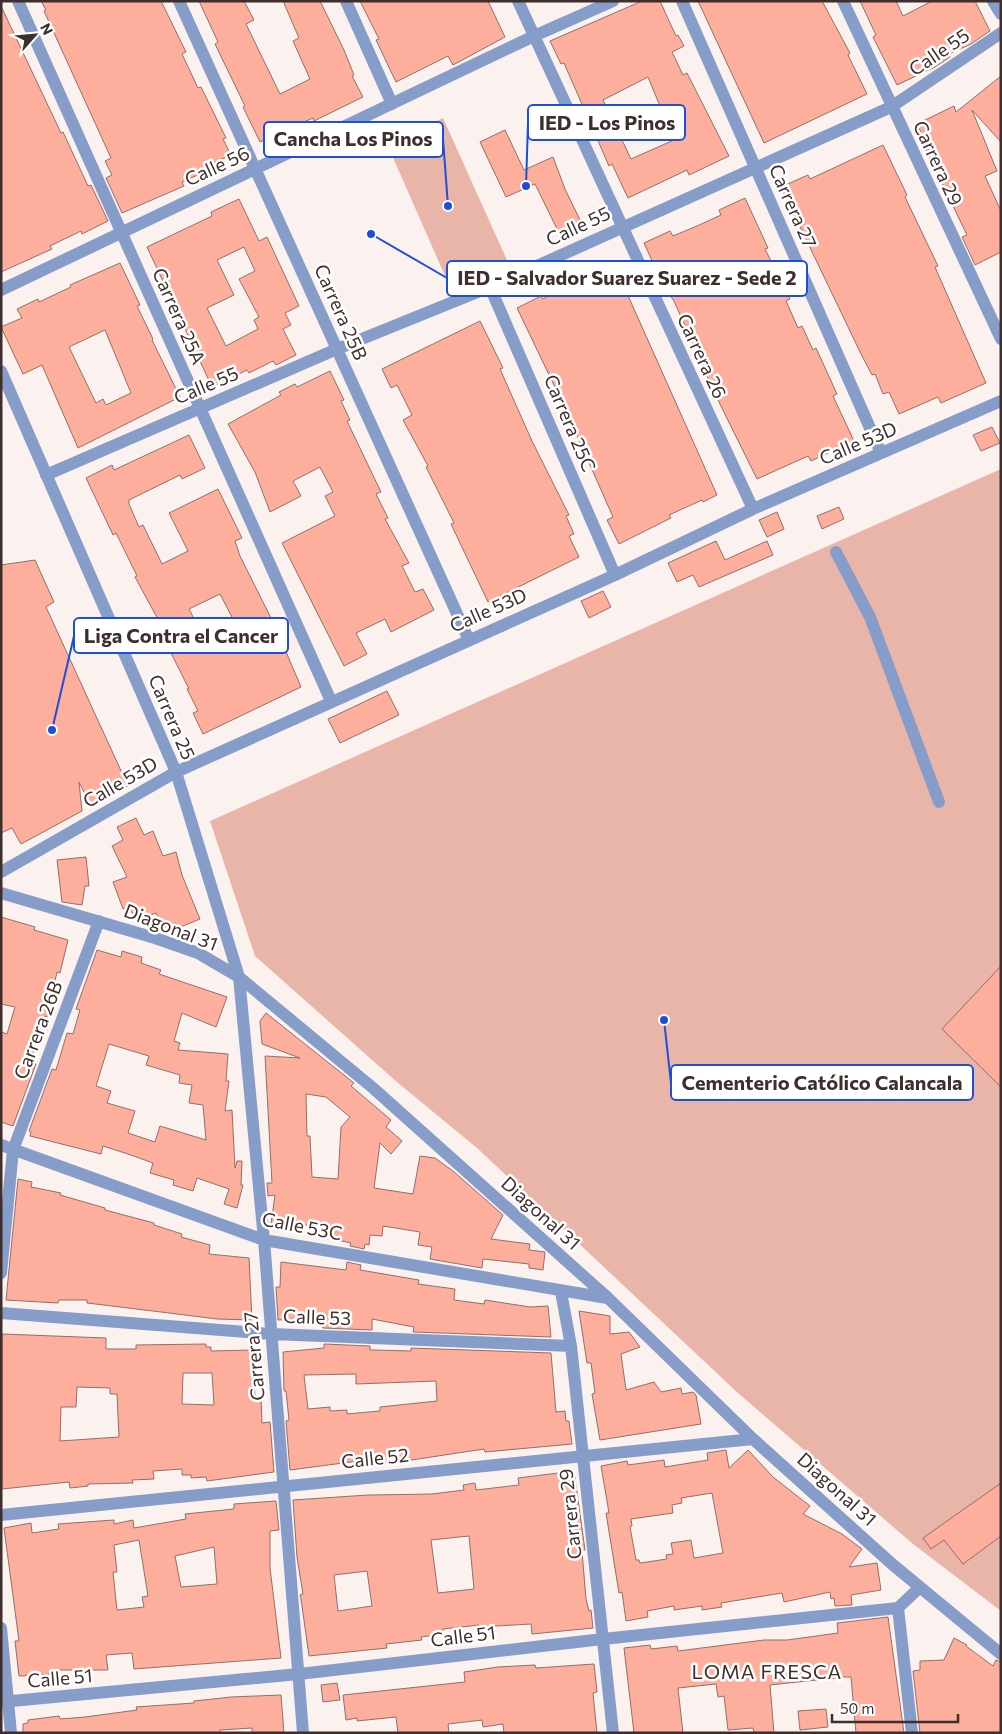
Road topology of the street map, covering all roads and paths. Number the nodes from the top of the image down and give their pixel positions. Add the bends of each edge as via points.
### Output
1 (18, 1) edge
2 (179, 1) edge
3 (346, 1) edge
4 (518, 1) edge
5 (613, 1) edge
6 (682, 1) edge
7 (843, 1) edge
8 (993, 1) edge
9 (1001, 14) edge
10 (1001, 32) edge
11 (534, 36) junction
12 (392, 104) junction
13 (891, 107) junction
14 (256, 169) junction
15 (756, 169) junction
16 (622, 226) junction
17 (122, 233) junction
18 (490, 287) junction
19 (1, 290) edge
20 (1001, 339) edge
21 (338, 349) junction
22 (1, 371) edge
23 (1001, 402) edge
24 (200, 408) junction
25 (881, 453) junction
26 (46, 475) junction
27 (752, 509) junction
28 (836, 552) dead end
29 (615, 575) junction
30 (468, 638) junction
31 (332, 701) junction
32 (176, 772) junction
33 (939, 802) dead end
34 (1, 872) edge
35 (1, 892) edge
36 (99, 921) junction
37 (239, 977) junction
38 (7, 1148) edge
39 (264, 1240) junction
40 (1, 1273) edge
41 (561, 1292) junction
42 (608, 1298) junction
43 (1, 1313) edge
44 (272, 1334) junction
45 (571, 1346) junction
46 (753, 1439) junction
47 (583, 1456) junction
48 (284, 1486) junction
49 (1, 1515) edge
50 (920, 1587) junction
51 (898, 1608) junction
52 (1, 1628) edge
53 (603, 1639) junction
54 (1001, 1654) edge
55 (299, 1674) junction
56 (5, 1702) edge
57 (11, 1733) edge
58 (303, 1733) edge
59 (613, 1733) edge
60 (912, 1733) edge

1 - 17 street, Carrera 25A
2 - 14 street, Carrera 25B
3 - 12 street
4 - 11 street, Carrera 26
5 - 11 street, Calle 56
6 - 15 street, Carrera 27
7 - 13 street, Carrera 29
8 - 9 street
10 - 13 street, Calle 55
11 - 12 street, Calle 56
11 - 16 street, Carrera 26
12 - 14 street, Calle 56
13 - 15 street, Calle 55
13 - 20 street, Carrera 29
14 - 17 street, Calle 56
14 - 21 street, Carrera 25B
15 - 16 street, Calle 55
15 - 25 street, Carrera 27
16 - 18 street, Calle 55
16 - 27 street, Carrera 26
17 - 19 street, Calle 56
17 - 24 street, Carrera 25A
18 - 21 street, Calle 55
18 - 29 street, Carrera 25C
21 - 24 street, Calle 55
21 - 30 street, Carrera 25B
22 - 26 street, Carrera 25
23 - 25 street, Calle 53D
24 - 26 street, Calle 55
24 - 31 street, Carrera 25A
25 - 27 street, Calle 53D
26 - 32 street, Carrera 25
27 - 29 street, Calle 53D
28 - 33 street via 870,617
29 - 30 street, Calle 53D
30 - 31 street, Calle 53D
31 - 32 street, Calle 53D
32 - 34 street, Calle 53D
32 - 37 street, Carrera 25
35 - 36 street, Diagonal 31
36 - 37 street, Diagonal 31 via 198,954
36 - 38 street, Carrera 26B
37 - 39 street, Carrera 27
37 - 42 street, Diagonal 31 via 372,1088
38 - 39 street, Calle 53C
38 - 40 street, Carrera 26B
39 - 41 street, Calle 53C
39 - 44 street, Carrera 27
41 - 42 street, Calle 53C
41 - 45 street, Carrera 29
42 - 46 street, Diagonal 31
43 - 44 street, Calle 53
44 - 45 street, Calle 53
44 - 48 street, Carrera 27
45 - 47 street, Carrera 29
46 - 47 street, Calle 52
46 - 50 street, Diagonal 31
47 - 48 street, Calle 52
47 - 53 street, Carrera 29
48 - 49 street, Calle 52
48 - 55 street, Carrera 27
50 - 51 street
50 - 54 street, Diagonal 31
51 - 53 street, Calle 51
51 - 60 street
52 - 56 street
53 - 55 street, Calle 51
53 - 59 street, Carrera 29
55 - 56 street, Calle 51
55 - 58 street, Carrera 27
56 - 57 street

